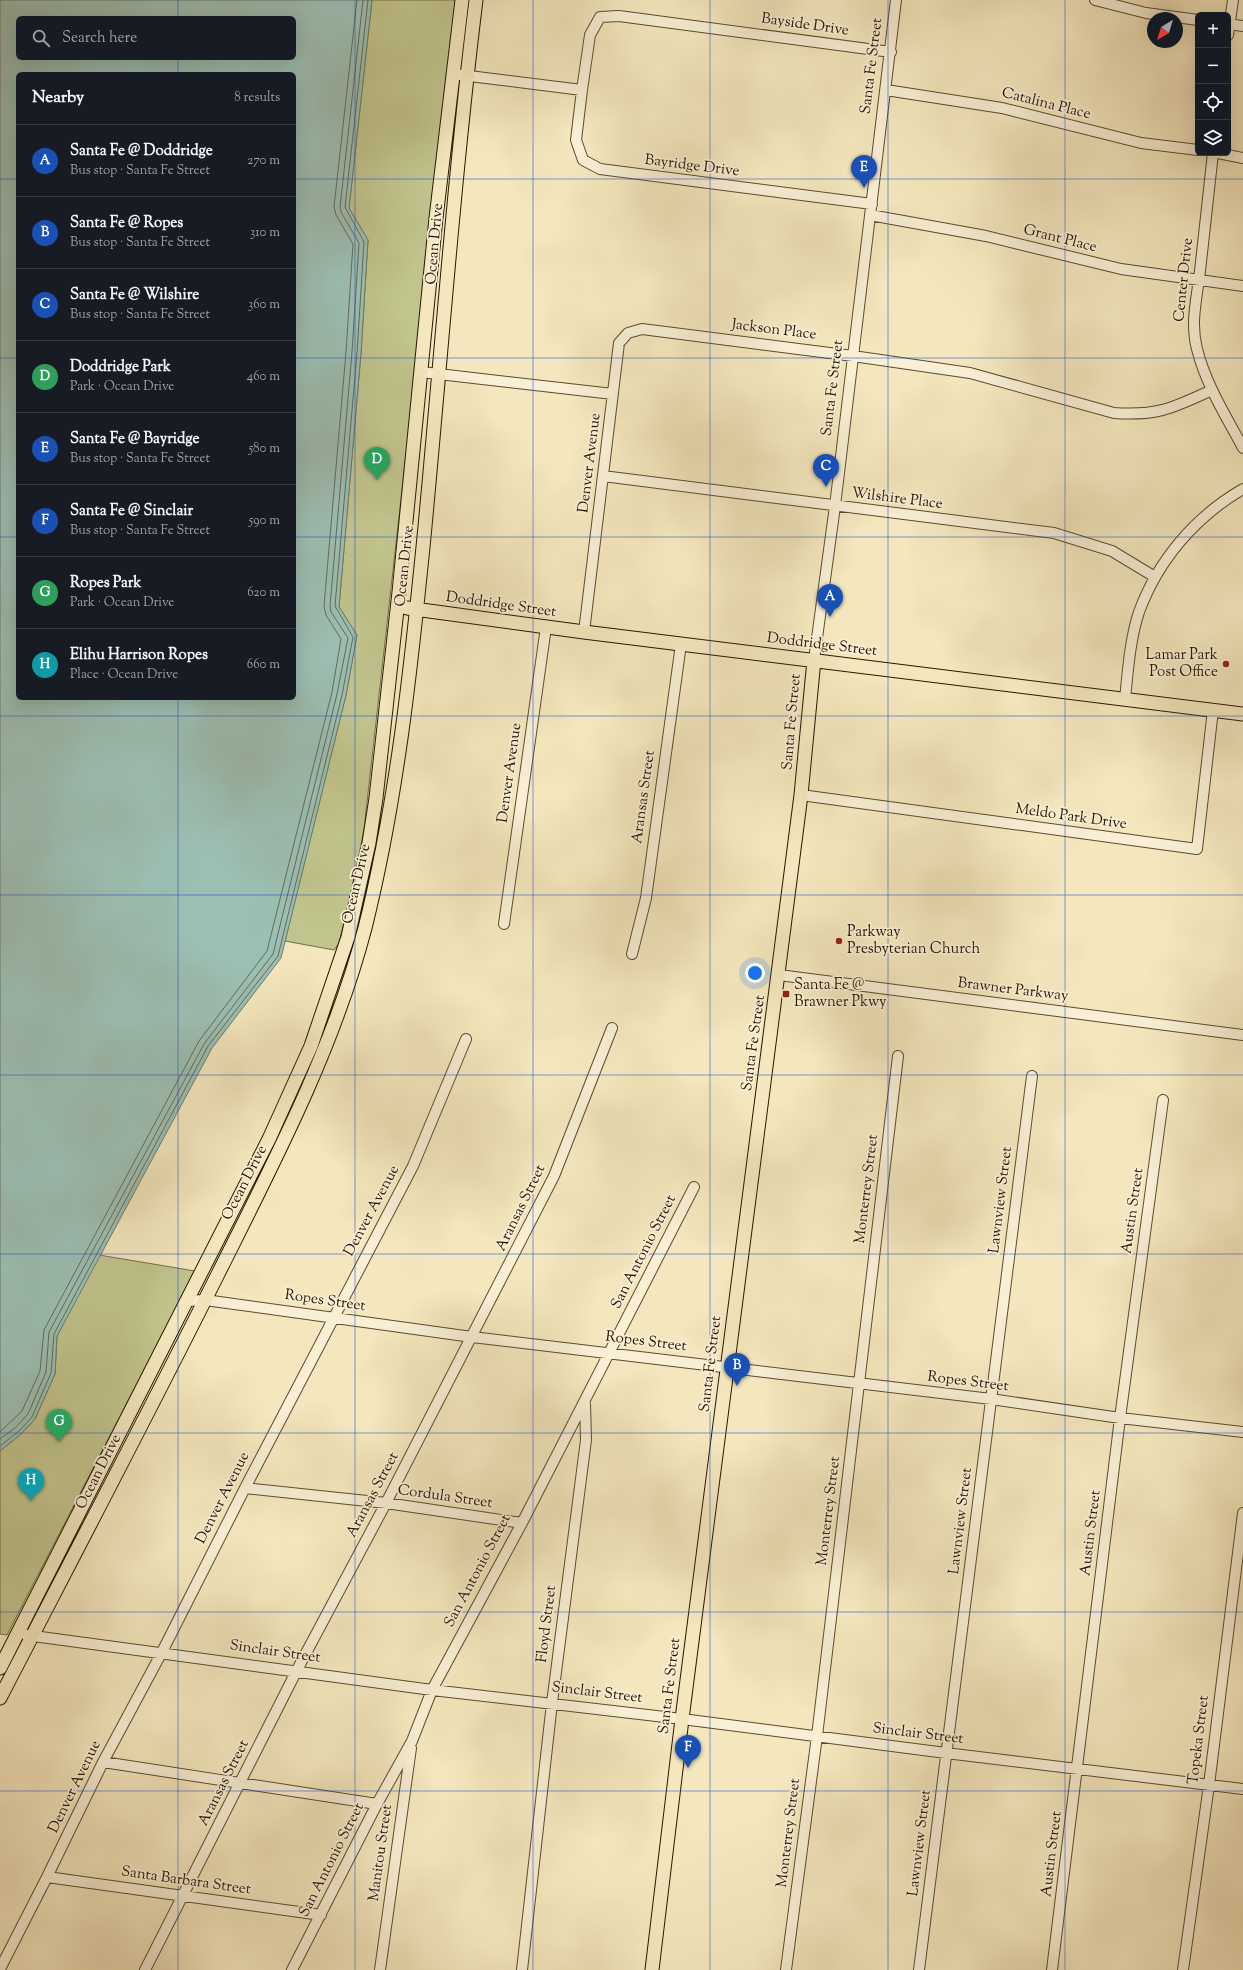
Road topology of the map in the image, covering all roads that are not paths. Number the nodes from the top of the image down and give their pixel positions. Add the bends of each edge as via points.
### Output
1 (462, 0) edge
2 (476, 0) edge
3 (896, 0) edge
4 (1095, 0) edge
5 (1233, 0) edge
6 (1231, 12) edge
7 (1195, 20) edge
8 (1231, 24) edge
9 (1243, 26) edge
10 (890, 52) junction
11 (453, 74) junction
12 (466, 75) junction
13 (582, 90) junction
14 (886, 90) junction
15 (1195, 150) edge
16 (1214, 156) edge
17 (1231, 156) edge
18 (1243, 158) edge
19 (872, 204) junction
20 (870, 215) junction
21 (436, 218) junction
22 (454, 219) junction
23 (1199, 279) junction
24 (1243, 286) edge
25 (430, 290) junction
26 (447, 291) junction
27 (853, 356) junction
28 (421, 372) junction
29 (440, 375) junction
30 (1212, 390) junction
31 (613, 394) junction
32 (1243, 448) edge
33 (603, 476) junction
34 (1243, 489) edge
35 (835, 506) junction
36 (1155, 577) junction
37 (398, 607) junction
38 (416, 610) junction
39 (546, 627) junction
40 (584, 632) junction
41 (681, 644) junction
42 (814, 660) junction
43 (1125, 699) junction
44 (1213, 710) junction
45 (1243, 714) edge
46 (801, 795) junction
47 (361, 880) junction
48 (375, 882) junction
49 (504, 924) dead end
50 (632, 954) dead end
51 (779, 975) junction
52 (612, 1028) dead end
53 (1243, 1035) edge
54 (466, 1039) dead end
55 (311, 1046) junction
56 (324, 1051) junction
57 (898, 1056) dead end
58 (1032, 1076) dead end
59 (292, 1090) junction
60 (306, 1096) junction
61 (1163, 1100) dead end
62 (269, 1140) junction
63 (282, 1146) junction
64 (246, 1186) junction
65 (694, 1188) dead end
66 (260, 1190) junction
67 (205, 1300) junction
68 (188, 1301) junction
69 (333, 1317) junction
70 (472, 1336) junction
71 (610, 1353) junction
72 (727, 1368) junction
73 (860, 1383) junction
74 (992, 1399) junction
75 (584, 1402) junction
76 (1120, 1418) junction
77 (1243, 1432) edge
78 (101, 1468) junction
79 (115, 1475) junction
80 (245, 1488) junction
81 (386, 1503) junction
82 (1243, 1513) edge
83 (522, 1522) junction
84 (47, 1574) junction
85 (60, 1581) junction
86 (18, 1633) junction
87 (32, 1636) junction
88 (162, 1652) junction
89 (0, 1668) edge
90 (297, 1670) junction
91 (432, 1690) junction
92 (0, 1698) edge
93 (552, 1703) junction
94 (682, 1719) junction
95 (817, 1736) junction
96 (412, 1741) junction
97 (946, 1753) junction
98 (103, 1762) junction
99 (1078, 1768) junction
100 (241, 1784) junction
101 (1209, 1785) junction
102 (1243, 1789) edge
103 (377, 1804) junction
104 (48, 1877) junction
105 (182, 1896) junction
106 (321, 1915) junction
107 (0, 1968) edge
108 (145, 1970) edge
109 (292, 1970) edge
110 (380, 1970) edge
111 (522, 1970) edge
112 (652, 1970) edge
113 (786, 1970) edge
114 (919, 1970) edge
115 (1052, 1970) edge
116 (1183, 1970) edge

1 - 11 main road, Ocean Drive
2 - 12 main road, Ocean Drive
3 - 10 street, Santa Fe Street
4 - 7 street via 1146,13
5 - 6 street
8 - 9 street
10 - 13 street, Bayside Drive via 619,16 600,17 590,35
10 - 14 street, Santa Fe Street
11 - 12 street
11 - 21 main road, Ocean Drive
12 - 13 street
12 - 22 main road, Ocean Drive
13 - 19 street, Bayridge Drive via 576,140 583,160 600,169
14 - 15 street, Catalina Place via 1002,108 1141,143
14 - 19 street, Santa Fe Street
16 - 23 street, Center Drive
17 - 18 street
19 - 20 street, Santa Fe Street
20 - 23 street, Grant Place via 986,236 1121,269
20 - 27 street, Santa Fe Street
21 - 22 main road
21 - 25 main road, Ocean Drive
22 - 26 main road, Ocean Drive
23 - 24 street, Grant Place
23 - 30 street, Center Drive via 1194,307 1194,329 1202,366
25 - 26 main road
25 - 28 main road, Ocean Drive
26 - 29 main road, Ocean Drive
27 - 30 street, Jackson Place via 970,373 1114,413 1141,414 1171,409
27 - 31 street, Jackson Place via 642,329 628,334 619,343
27 - 35 street, Santa Fe Street
28 - 29 street
28 - 37 main road, Ocean Drive
29 - 31 street
29 - 38 main road, Ocean Drive
30 - 32 street, Center Drive
31 - 33 street, Denver Avenue
33 - 35 street, Wilshire Place
33 - 40 street, Denver Avenue
34 - 36 street via 1225,499 1197,521
35 - 36 street, Wilshire Place via 1054,533 1112,551
35 - 42 street, Santa Fe Street
36 - 43 street via 1139,612
37 - 38 main road, Doddridge Street
37 - 47 main road, Ocean Drive via 376,798
38 - 39 main road, Doddridge Street
38 - 48 main road, Ocean Drive via 391,803
39 - 40 main road, Doddridge Street
39 - 49 street, Denver Avenue
40 - 41 main road, Doddridge Street
41 - 42 main road, Doddridge Street
41 - 50 street, Aransas Street via 646,898
42 - 43 main road, Doddridge Street
42 - 46 main road, Santa Fe Street
43 - 44 main road, Doddridge Street
44 - 45 main road, Doddridge Street
44 - 46 street, Meldo Park Drive via 1197,849
46 - 51 main road, Santa Fe Street
47 - 48 main road
47 - 55 main road, Ocean Drive via 348,937
48 - 56 main road, Ocean Drive via 350,977
51 - 53 street, Brawner Parkway
51 - 72 main road, Santa Fe Street
52 - 70 street, Aransas Street via 554,1176
54 - 69 street, Denver Avenue via 413,1166
55 - 56 main road
55 - 59 main road, Ocean Drive
56 - 60 main road, Ocean Drive
57 - 73 street, Monterrey Street
58 - 74 street, Lawnview Street
59 - 60 main road
59 - 62 main road, Ocean Drive
60 - 63 main road, Ocean Drive
61 - 76 street, Austin Street
62 - 63 main road
62 - 64 main road, Ocean Drive
63 - 66 main road, Ocean Drive
64 - 66 main road
64 - 68 main road, Ocean Drive
65 - 71 street, San Antonio Street
66 - 67 main road, Ocean Drive
67 - 68 street, Ropes Street
67 - 69 street, Ropes Street
67 - 79 main road, Ocean Drive
68 - 78 main road, Ocean Drive
69 - 70 street, Ropes Street
69 - 80 street, Denver Avenue
70 - 71 street, Ropes Street
70 - 81 street, Aransas Street
71 - 72 street, Ropes Street
71 - 75 street, San Antonio Street
72 - 73 street, Ropes Street
72 - 94 main road, Santa Fe Street
73 - 74 street, Ropes Street
73 - 95 street, Monterrey Street
74 - 76 street, Ropes Street
74 - 97 street, Lawnview Street
75 - 83 street, San Antonio Street
75 - 93 street, Floyd Street via 586,1440
76 - 77 street, Ropes Street
76 - 99 street, Austin Street
78 - 79 main road
78 - 84 main road, Ocean Drive
79 - 85 main road, Ocean Drive
80 - 81 street, Cordula Street
80 - 88 street, Denver Avenue
81 - 83 street, Cordula Street
81 - 90 street, Aransas Street
82 - 101 street, Topeka Street
83 - 91 street, San Antonio Street
84 - 85 main road
84 - 86 main road, Ocean Drive
85 - 87 main road, Ocean Drive
86 - 87 street, Sinclair Street
86 - 89 main road, Ocean Drive
87 - 88 street, Sinclair Street
87 - 92 main road, Ocean Drive
88 - 90 street, Sinclair Street
88 - 98 street, Denver Avenue
90 - 91 street, Sinclair Street
90 - 100 street, Aransas Street
91 - 93 street, Sinclair Street
91 - 96 street, San Antonio Street
93 - 94 street, Sinclair Street
93 - 111 street, Floyd Street
94 - 95 street, Sinclair Street
94 - 112 main road, Santa Fe Street
95 - 97 street, Sinclair Street
95 - 113 street, Monterrey Street
96 - 103 street, San Antonio Street
96 - 110 street, Manitou Street
97 - 99 street, Sinclair Street
97 - 114 street, Lawnview Street
98 - 100 street
98 - 104 street, Denver Avenue
99 - 101 street, Sinclair Street
99 - 115 street, Austin Street
100 - 103 street
100 - 105 street, Aransas Street
101 - 102 street, Sinclair Street
101 - 116 street, Topeka Street
103 - 106 street, San Antonio Street
104 - 105 street, Santa Barbara Street
104 - 107 street, Denver Avenue
105 - 106 street, Santa Barbara Street
105 - 108 street, Aransas Street
106 - 109 street, San Antonio Street

